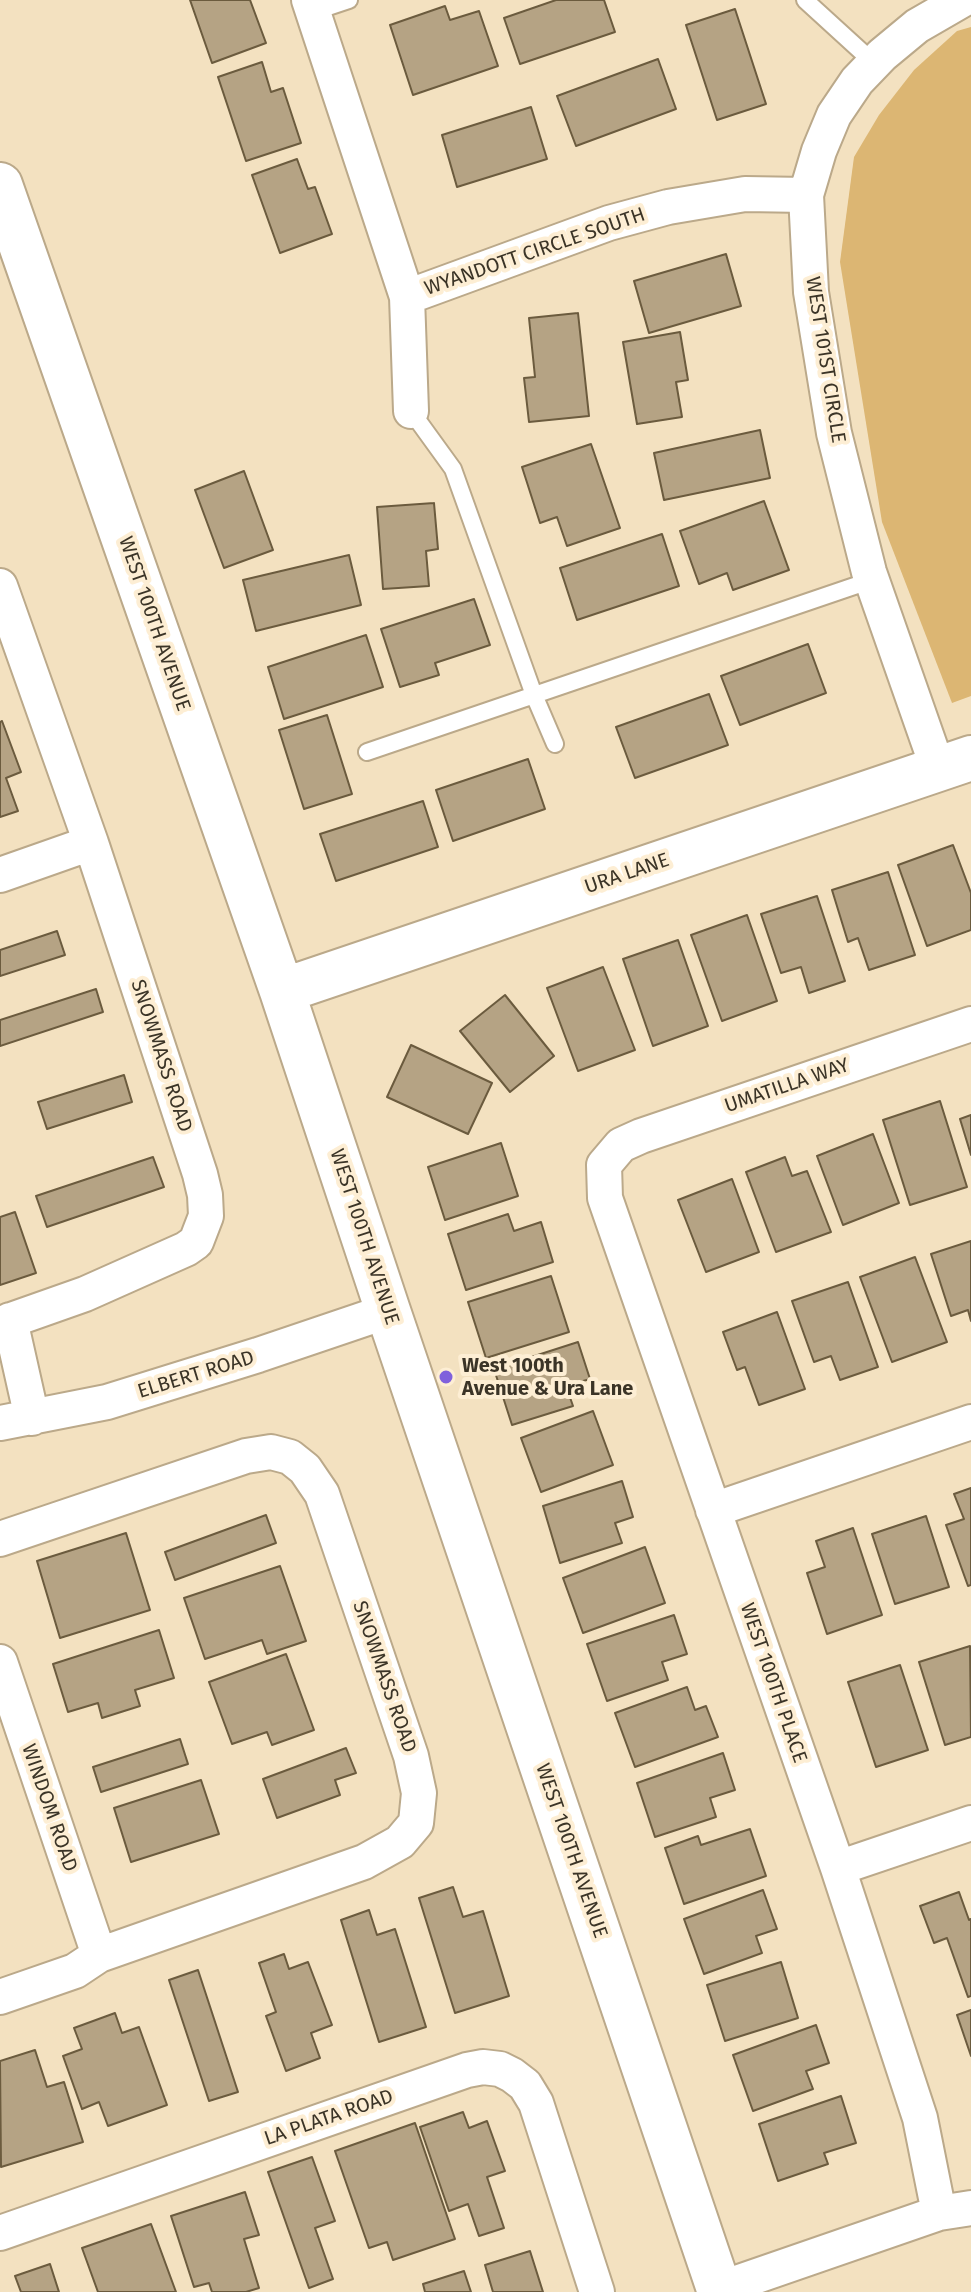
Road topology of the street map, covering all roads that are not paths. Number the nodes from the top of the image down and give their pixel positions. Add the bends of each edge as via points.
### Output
1 (349, 0) edge
2 (805, 0) edge
3 (962, 0) edge
4 (311, 6) edge
5 (874, 63) junction
6 (0, 185) edge
7 (806, 195) junction
8 (407, 297) junction
9 (411, 411) joint
10 (872, 580) junction
11 (0, 586) edge
12 (534, 695) junction
13 (555, 744) dead end
14 (367, 752) dead end
15 (955, 763) edge
16 (91, 843) junction
17 (0, 875) edge
18 (282, 991) junction
19 (971, 1024) edge
20 (608, 1157) joint
21 (388, 1311) junction
22 (5, 1322) edge
23 (16, 1420) edge
24 (971, 1422) edge
25 (713, 1510) junction
26 (0, 1539) edge
27 (0, 1662) edge
28 (971, 1823) edge
29 (838, 1868) junction
30 (99, 1955) junction
31 (0, 1997) edge
32 (955, 2210) edge
33 (0, 2233) edge
34 (719, 2290) edge
35 (597, 2292) edge

1 - 4 lane
2 - 5 lane
3 - 5 street, WEST 101ST CIRCLE via 917,26
4 - 8 street, WYANDOTT CIRCLE SOUTH
5 - 7 street, WEST 101ST CIRCLE via 834,115
6 - 18 street, WEST 100TH AVENUE
7 - 8 street, WYANDOTT CIRCLE SOUTH via 745,194 668,207 609,223
7 - 10 street, WEST 101ST CIRCLE via 811,292 834,433
8 - 9 street, WYANDOTT CIRCLE SOUTH
9 - 12 lane via 453,469
10 - 12 lane
10 - 15 street, WEST 101ST CIRCLE
11 - 16 street, SNOWMASS ROAD
12 - 13 lane
12 - 14 lane
15 - 18 street, URA LANE
16 - 17 street
16 - 22 street, SNOWMASS ROAD via 200,1174 206,1216 196,1242 186,1249
18 - 21 street, WEST 100TH AVENUE
19 - 20 street, UMATILLA WAY via 641,1136
20 - 25 street, WEST 100TH PLACE via 605,1198
21 - 23 street, ELBERT ROAD via 107,1402
21 - 34 street, WEST 100TH AVENUE
22 - 23 street, SNOWMASS ROAD
24 - 25 street
25 - 29 street, WEST 100TH PLACE
26 - 30 street, SNOWMASS ROAD via 246,1456 271,1452 290,1457 322,1494 411,1756 419,1793 416,1823 400,1842 364,1862
27 - 30 street, WINDOM ROAD
28 - 29 street
29 - 32 street, WEST 100TH PLACE
30 - 31 street, SNOWMASS ROAD via 75,1971
32 - 34 street
33 - 35 street, LA PLATA ROAD via 483,2067 512,2075 536,2103

